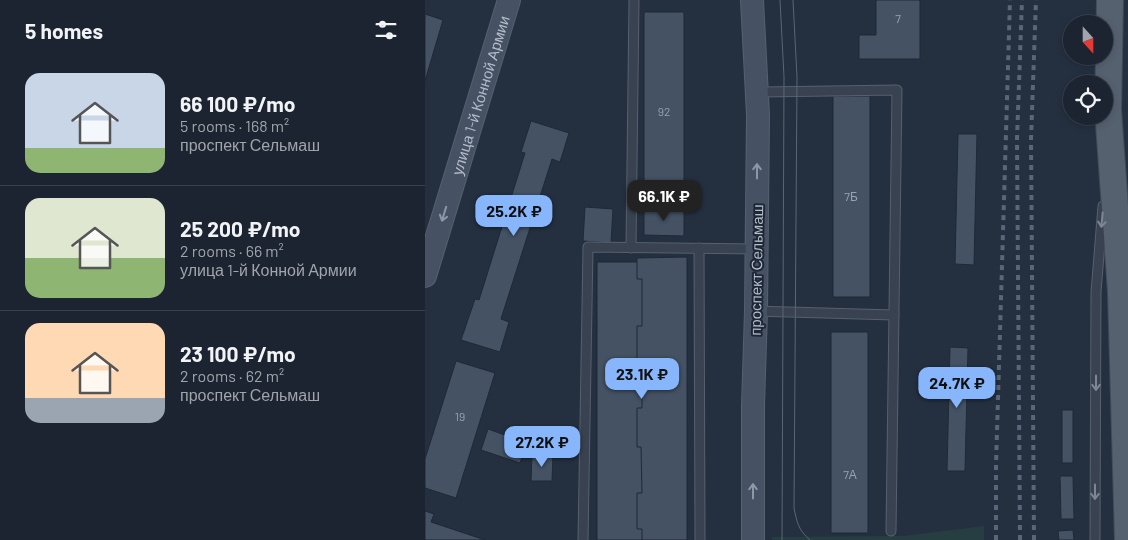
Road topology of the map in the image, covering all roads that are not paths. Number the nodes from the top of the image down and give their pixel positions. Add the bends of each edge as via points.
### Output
1 (509, 0) edge
2 (634, 0) edge
3 (751, 0) edge
4 (1110, 0) edge
5 (756, 92) junction
6 (1109, 137) junction
7 (631, 248) junction
8 (699, 248) junction
9 (757, 249) junction
10 (425, 276) edge
11 (756, 311) junction
12 (894, 315) junction
13 (891, 531) dead end
14 (583, 540) edge
15 (699, 540) edge
16 (753, 540) edge
17 (1095, 540) edge
18 (1127, 540) edge

1 -> 10 main road, улица 1-й Конной Армии
2 - 7 lane
3 - 5 main road, проспект Сельмаш
4 - 6 main road
9 -> 5 main road, проспект Сельмаш
5 - 12 lane via 897,90
6 -> 17 lane via 1096,292
6 - 18 main road via 1121,291
7 - 8 lane
7 - 14 lane via 588,247
8 - 9 lane
8 - 15 lane
9 - 11 main road, проспект Сельмаш
11 - 12 lane
16 -> 11 main road, проспект Сельмаш
12 - 13 lane

